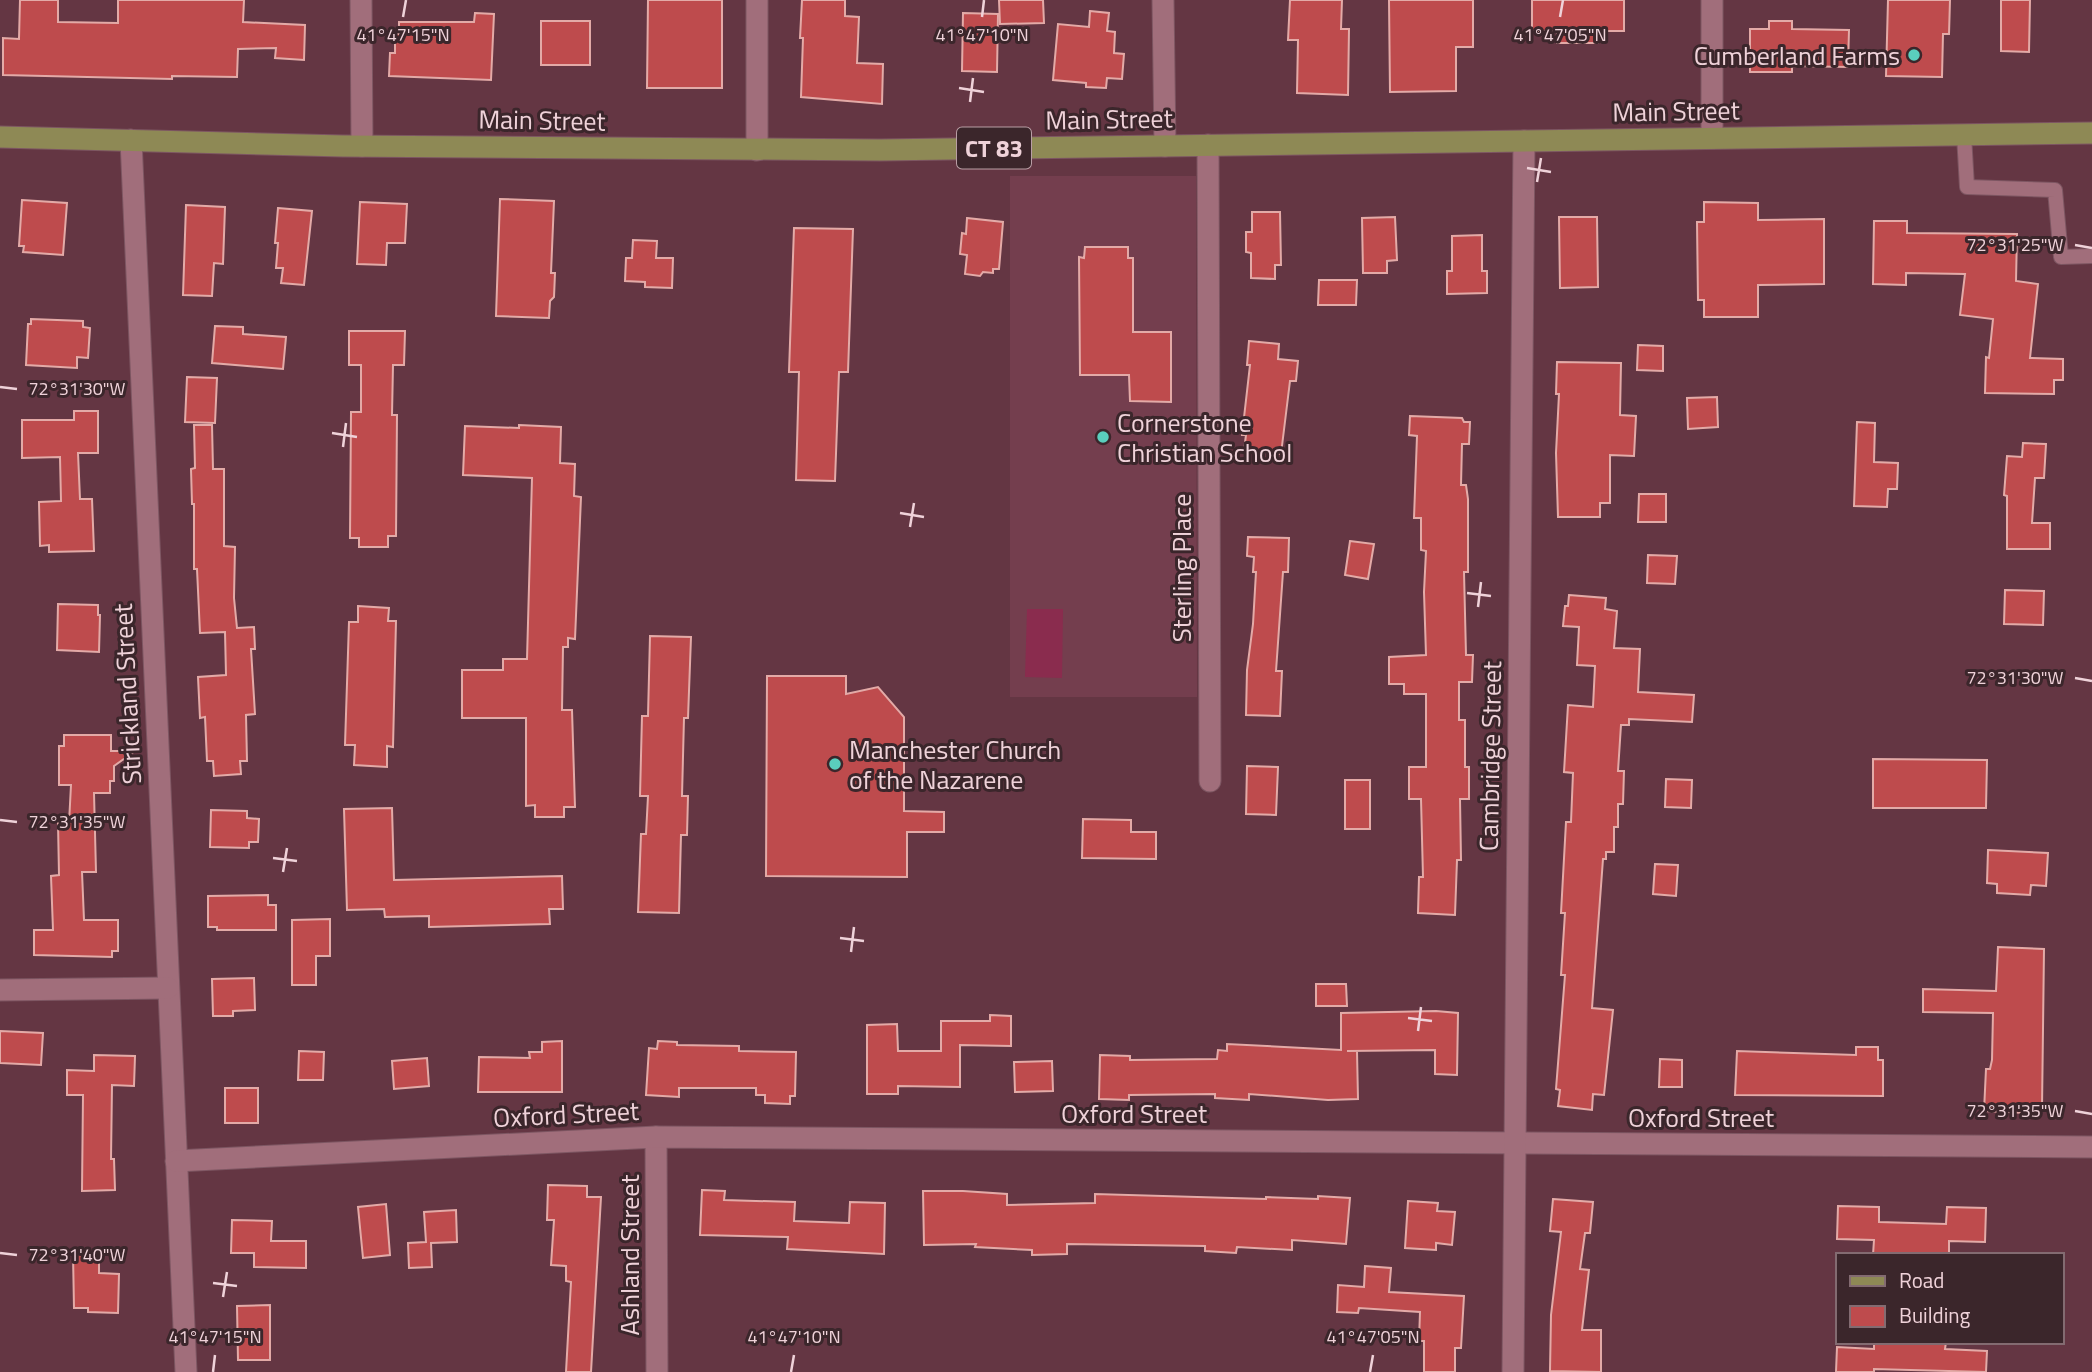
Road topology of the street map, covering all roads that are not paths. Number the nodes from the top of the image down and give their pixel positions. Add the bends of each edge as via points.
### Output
1 (361, 0) edge
2 (757, 0) edge
3 (1163, 0) edge
4 (1712, 0) edge
5 (2092, 133) edge
6 (1964, 135) junction
7 (0, 137) edge
8 (1712, 138) junction
9 (131, 140) junction
10 (1524, 141) junction
11 (1208, 145) junction
12 (362, 146) junction
13 (1165, 146) junction
14 (757, 149) junction
15 (2092, 257) edge
16 (1210, 781) dead end
17 (168, 988) junction
18 (0, 990) edge
19 (656, 1137) junction
20 (1513, 1144) junction
21 (2092, 1147) edge
22 (176, 1161) junction
23 (186, 1372) edge
24 (657, 1372) edge
25 (1513, 1372) edge

1 - 12 street
2 - 14 street
3 - 13 street
4 - 8 street
5 - 6 main road, Main Street / CT 83
6 - 8 main road, Main Street / CT 83
6 - 15 lane via 1967,187 2055,190 2060,257
7 - 9 main road, Main Street / CT 83
8 - 10 main road, Main Street / CT 83
9 - 12 main road, Main Street / CT 83
9 - 17 street, Strickland Street
10 - 11 main road, Main Street / CT 83
10 - 20 street, Cambridge Street
11 - 13 main road, Main Street / CT 83
11 - 16 street, Sterling Place
12 - 14 main road, Main Street / CT 83
13 - 14 main road, Main Street / CT 83
17 - 18 street
17 - 22 street, Strickland Street
19 - 20 street, Oxford Street
19 - 22 street, Oxford Street
19 - 24 street, Ashland Street
20 - 21 street, Oxford Street
20 - 25 street, Cambridge Street
22 - 23 street, Strickland Street

